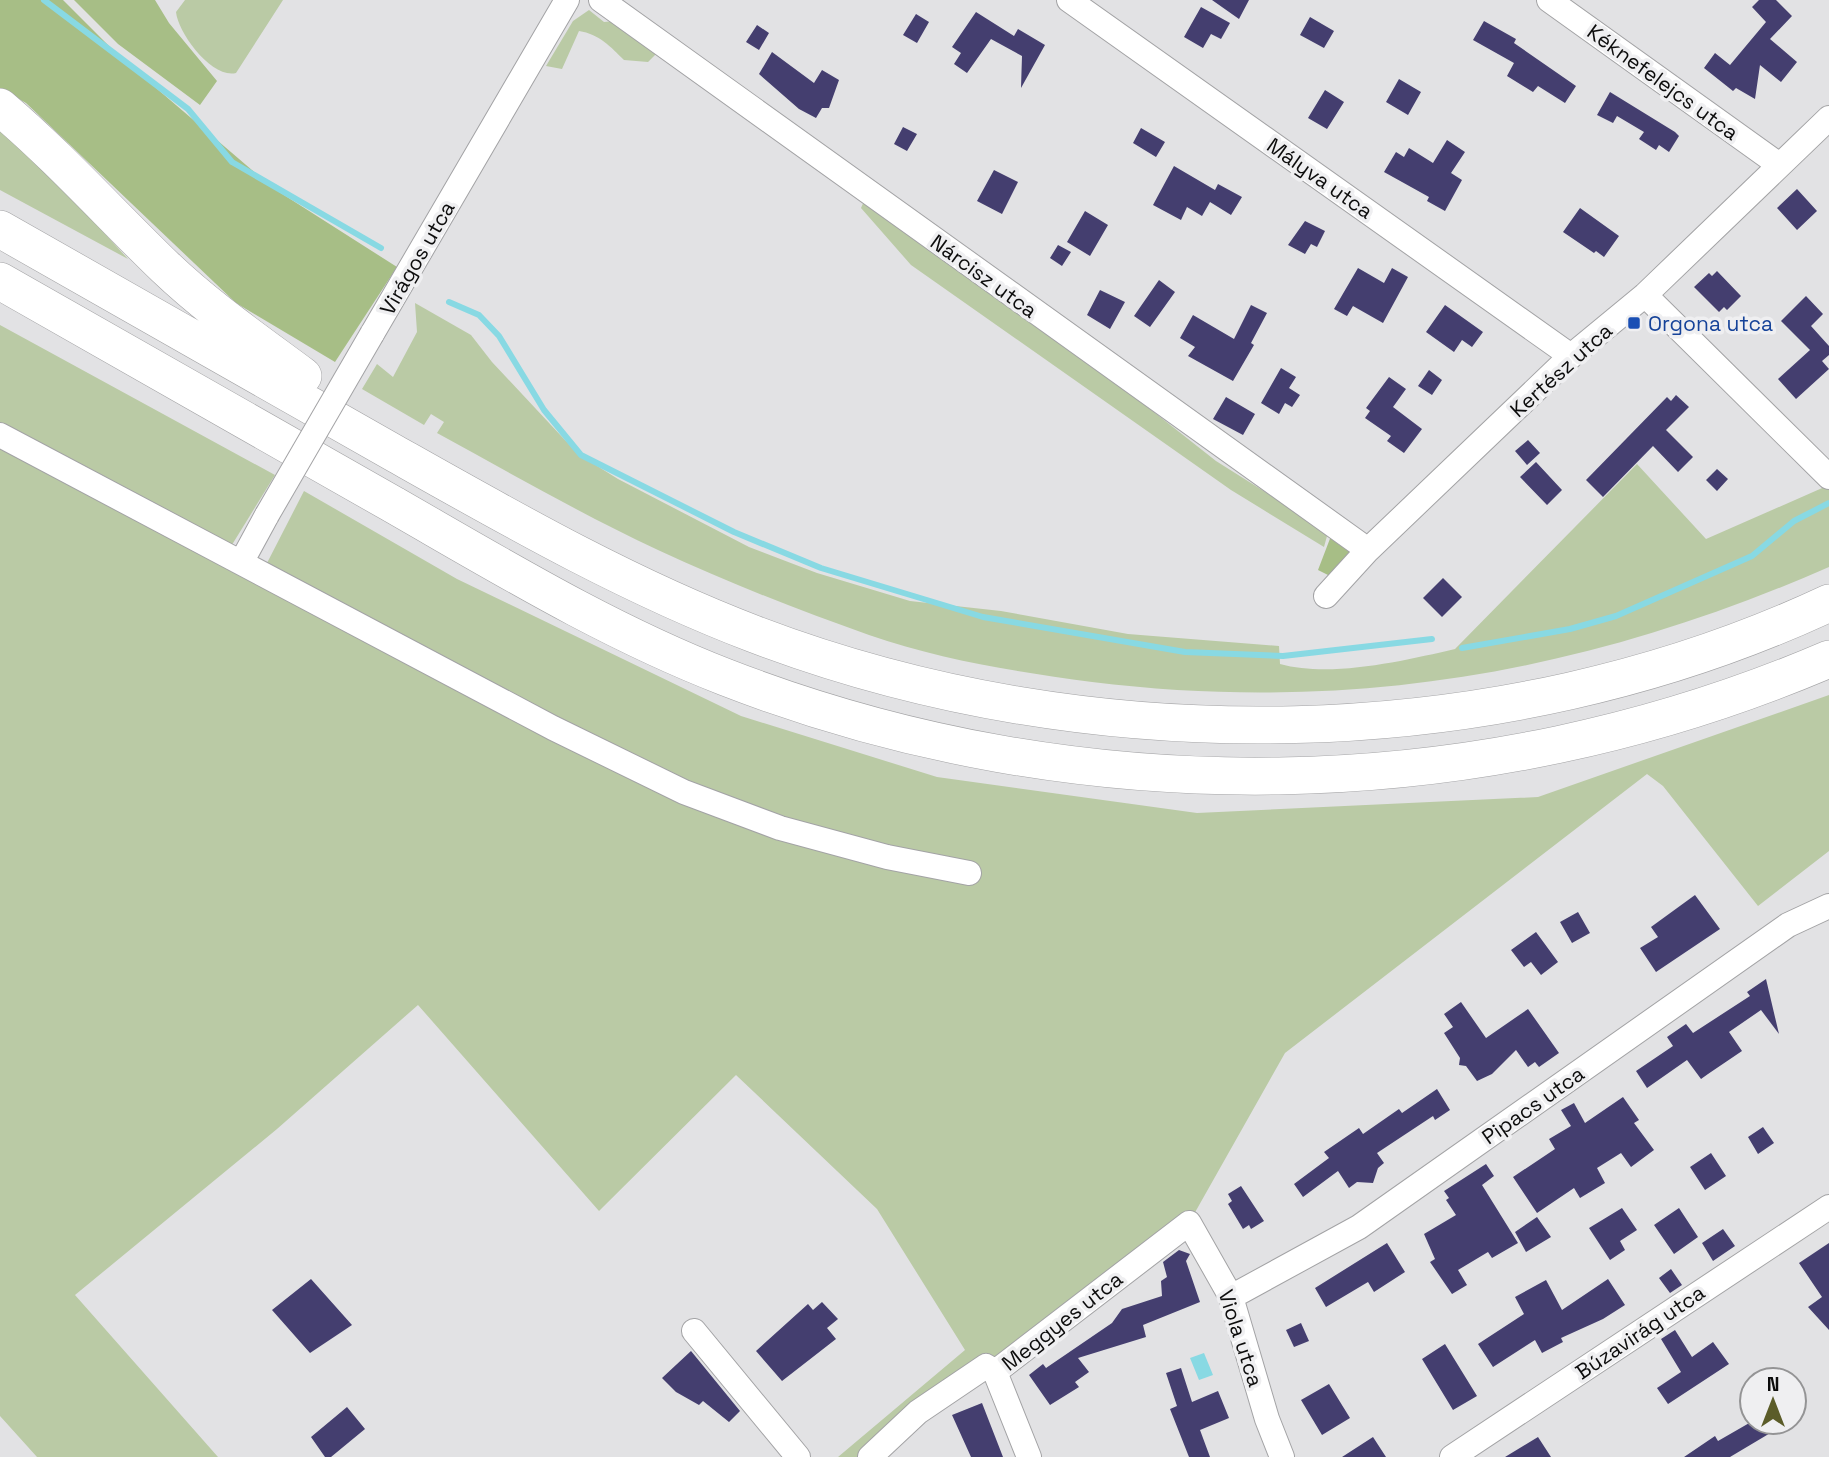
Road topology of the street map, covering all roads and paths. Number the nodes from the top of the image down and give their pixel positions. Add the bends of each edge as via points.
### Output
1 (567, 0) edge
2 (601, 0) edge
3 (1069, 0) edge
4 (1549, 0) edge
5 (0, 107) edge
6 (1829, 118) edge
7 (1778, 164) junction
8 (0, 229) edge
9 (0, 281) edge
10 (1646, 295) junction
11 (1572, 356) junction
12 (354, 430) junction
13 (0, 435) edge
14 (1829, 477) edge
15 (1368, 550) junction
16 (242, 561) junction
17 (1326, 596) dead end
18 (1829, 603) edge
19 (1829, 659) edge
20 (969, 873) dead end
21 (1829, 906) edge
22 (1829, 1207) edge
23 (1189, 1223) joint
24 (1231, 1297) junction
25 (694, 1331) dead end
26 (995, 1372) junction
27 (798, 1457) edge
28 (870, 1457) edge
29 (1029, 1457) edge
30 (1282, 1457) edge
31 (1452, 1457) edge

1 - 16 street, Virágos utca, bridge
2 - 15 street, Nárcisz utca
3 - 11 street, Mályva utca
4 - 7 street, Kéknefelejcs utca
5 - 12 highway via 45,144 165,267 249,338 303,375
6 - 7 street, Kertész utca
7 - 10 street, Kertész utca
8 - 12 highway
9 - 19 highway via 552,597 660,649 777,695 974,751 1104,769 1232,778 1427,768 1630,730 1701,709
10 - 11 street, Kertész utca
10 - 14 street
11 - 15 street, Kertész utca
12 - 18 highway via 570,551 756,635 942,690 1100,718 1261,726 1444,713 1656,667 1745,638
13 - 16 street
15 - 17 street, Kertész utca
16 - 20 street via 553,728 684,792 780,828
21 - 24 street, Pipacs utca via 1788,925 1359,1227
22 - 31 street, Búzavirág utca
23 - 24 street, Viola utca
23 - 26 street, Meggyes utca
24 - 30 street, Viola utca
25 - 27 street
26 - 28 street, Meggyes utca via 986,1366 929,1404
26 - 29 street

